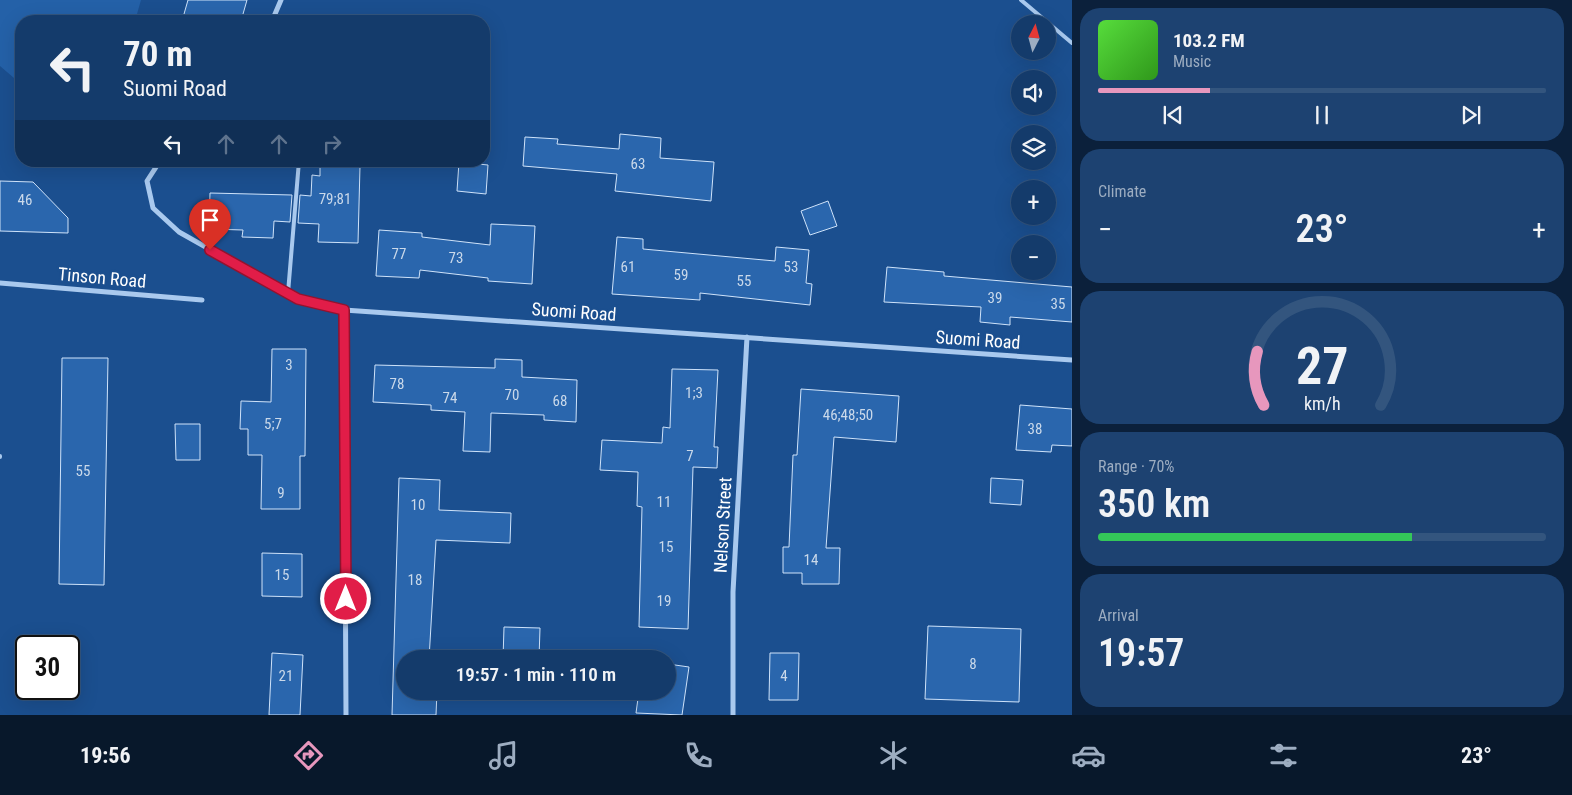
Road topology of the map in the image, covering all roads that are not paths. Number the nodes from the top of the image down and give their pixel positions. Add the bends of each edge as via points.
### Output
1 (281, 0) edge
2 (1020, 0) edge
3 (275, 15) edge
4 (1072, 44) edge
5 (156, 167) edge
6 (298, 167) edge
7 (0, 284) edge
8 (288, 293) junction
9 (202, 300) dead end
10 (344, 310) junction
11 (747, 337) junction
12 (1072, 360) edge
13 (346, 715) edge
14 (733, 715) edge

1 - 3 street
2 - 4 lane
5 - 8 street, Suomi Road via 146,181 153,208 178,232
6 - 8 lane
7 - 9 street, Tinson Road
8 - 10 street, Suomi Road via 298,299
10 - 11 street, Suomi Road
10 - 13 street
11 - 12 street, Suomi Road
11 - 14 street, Nelson Street via 733,592

